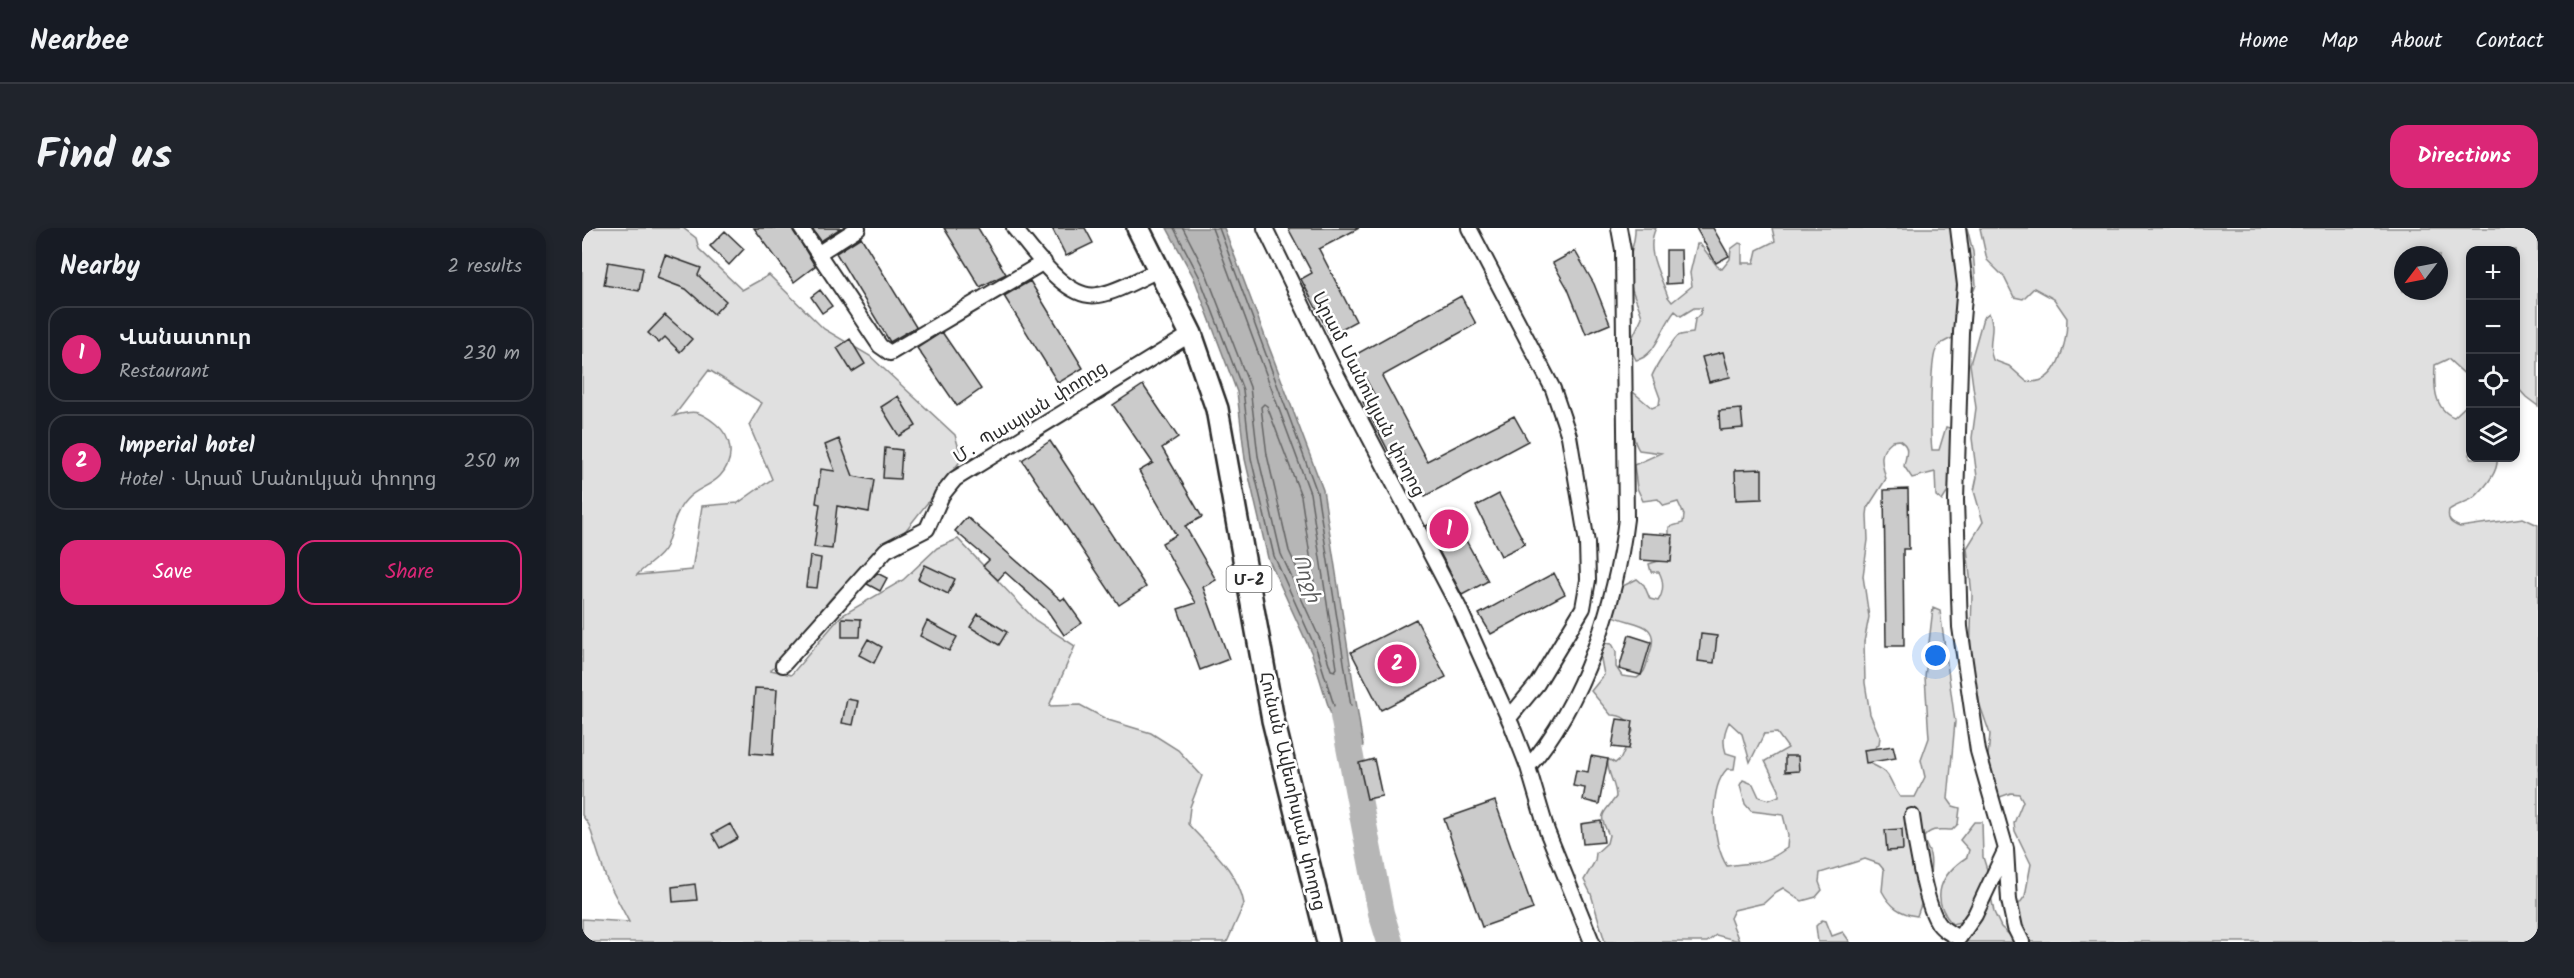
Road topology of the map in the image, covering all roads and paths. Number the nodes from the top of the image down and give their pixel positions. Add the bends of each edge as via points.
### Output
1 (801, 228) edge
2 (858, 228) edge
3 (1014, 228) edge
4 (1138, 228) edge
5 (1265, 228) edge
6 (1469, 228) edge
7 (1619, 228) edge
8 (1958, 228) edge
9 (819, 253) junction
10 (1044, 262) junction
11 (1159, 270) junction
12 (1191, 333) junction
13 (783, 665) dead end
14 (1509, 718) junction
15 (1528, 767) junction
16 (1912, 816) dead end
17 (2006, 849) junction
18 (1959, 940) edge
19 (1328, 942) edge
20 (1592, 942) edge
21 (2022, 942) edge

1 - 9 street
2 - 9 street
3 - 10 street
4 - 11 highway, Հունան Ավետիսյան փողոց / Մ-2
5 - 14 street, Արամ Մանուկյան փողոց via 1331,364 1460,608
6 - 14 street via 1553,389 1569,436 1587,543 1588,580 1583,608 1538,684
7 - 15 street via 1623,250 1626,519 1621,562 1580,684 1544,749
8 - 17 street via 1965,285 1960,332 1956,500 1960,627 1978,751
9 - 10 street via 880,346 890,353
10 - 11 street via 1064,285 1080,293 1097,295
11 - 12 highway, Հունան Ավետիսյան փողոց / Մ-2
12 - 13 street, Մ․ Պապյան փողոց via 955,479 942,495 927,529 886,550
12 - 19 highway, Հունան Ավետիսյան փողոց / Մ-2 via 1217,409 1273,720
14 - 15 street, Արամ Մանուկյան փողոց
15 - 20 street, Արամ Մանուկյան փողոց via 1547,831
16 - 18 street via 1932,909 1937,922
17 - 18 street
17 - 21 street via 2009,900

